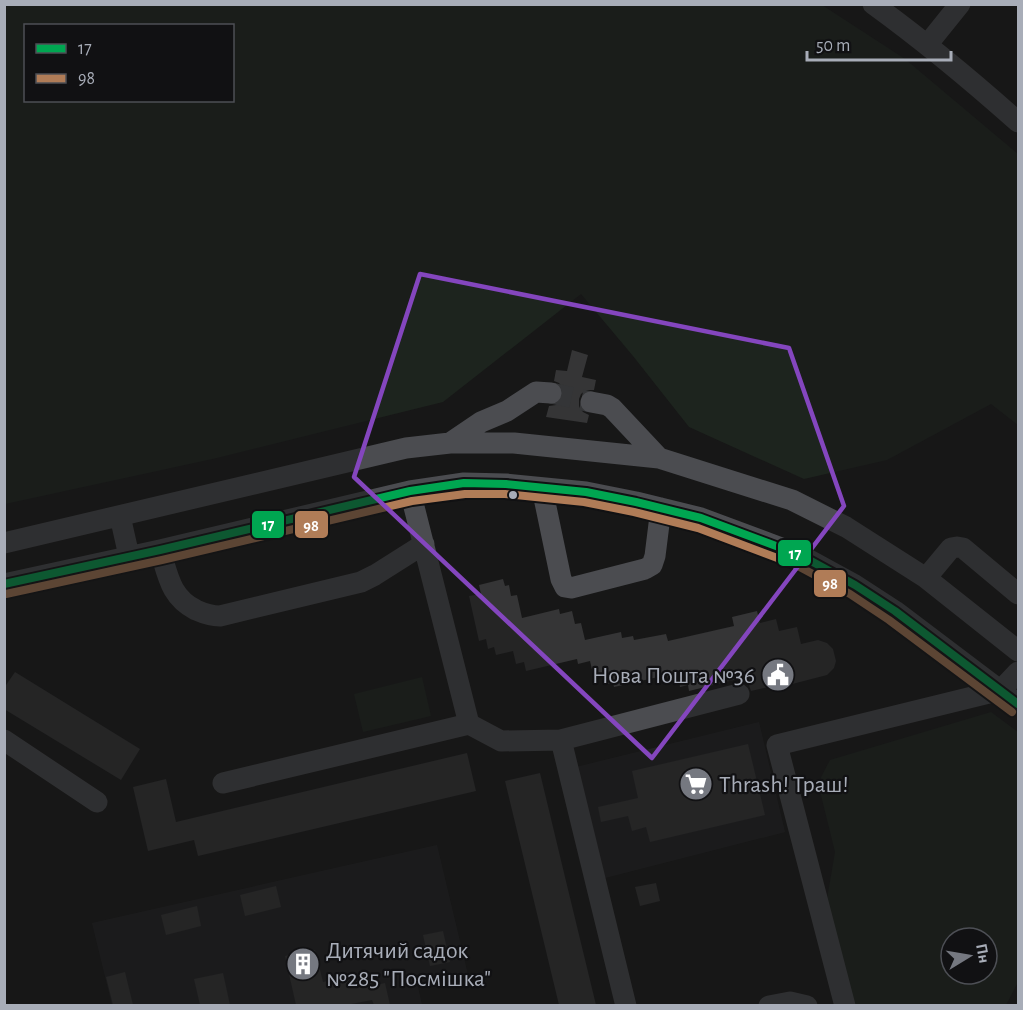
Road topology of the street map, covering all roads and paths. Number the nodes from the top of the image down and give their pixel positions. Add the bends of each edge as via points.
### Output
1 (873, 4) edge
2 (960, 4) edge
3 (927, 45) junction
4 (1018, 122) edge
5 (551, 393) tunnel mouth
6 (591, 402) tunnel mouth
7 (450, 443) junction
8 (659, 458) junction
9 (542, 488) junction
10 (410, 491) junction
11 (662, 508) junction
12 (120, 516) junction
13 (4, 543) edge
14 (424, 544) junction
15 (160, 550) junction
16 (129, 556) junction
17 (926, 578) junction
18 (4, 584) edge
19 (1018, 594) edge
20 (1018, 651) edge
21 (1018, 672) edge
22 (1001, 690) junction
23 (739, 694) dead end
24 (1018, 704) edge
25 (469, 724) junction
26 (4, 740) edge
27 (561, 740) junction
28 (223, 783) dead end
29 (97, 802) dead end
30 (626, 1005) edge
31 (845, 1005) edge

1 - 3 street
2 - 3 street
3 - 4 street
5 - 7 street via 536,392
6 - 8 street via 612,408
7 - 8 street via 514,443
7 - 12 street via 406,448
8 - 17 street via 792,500 846,527
9 - 10 street via 464,483
9 - 11 street via 586,492
9 - 11 street via 565,587 652,565
10 - 14 street
10 - 15 street
11 - 22 street via 701,518 800,555 894,611
12 - 13 street
12 - 16 street
14 - 15 street via 361,582 220,616 198,611 176,595
14 - 25 street
15 - 16 street
16 - 18 street
17 - 19 street via 951,548 963,548
17 - 20 street
21 - 22 street
22 - 24 street
22 - 31 street via 777,745
23 - 27 street
25 - 27 street via 501,741
25 - 28 street
26 - 29 street
27 - 30 street

